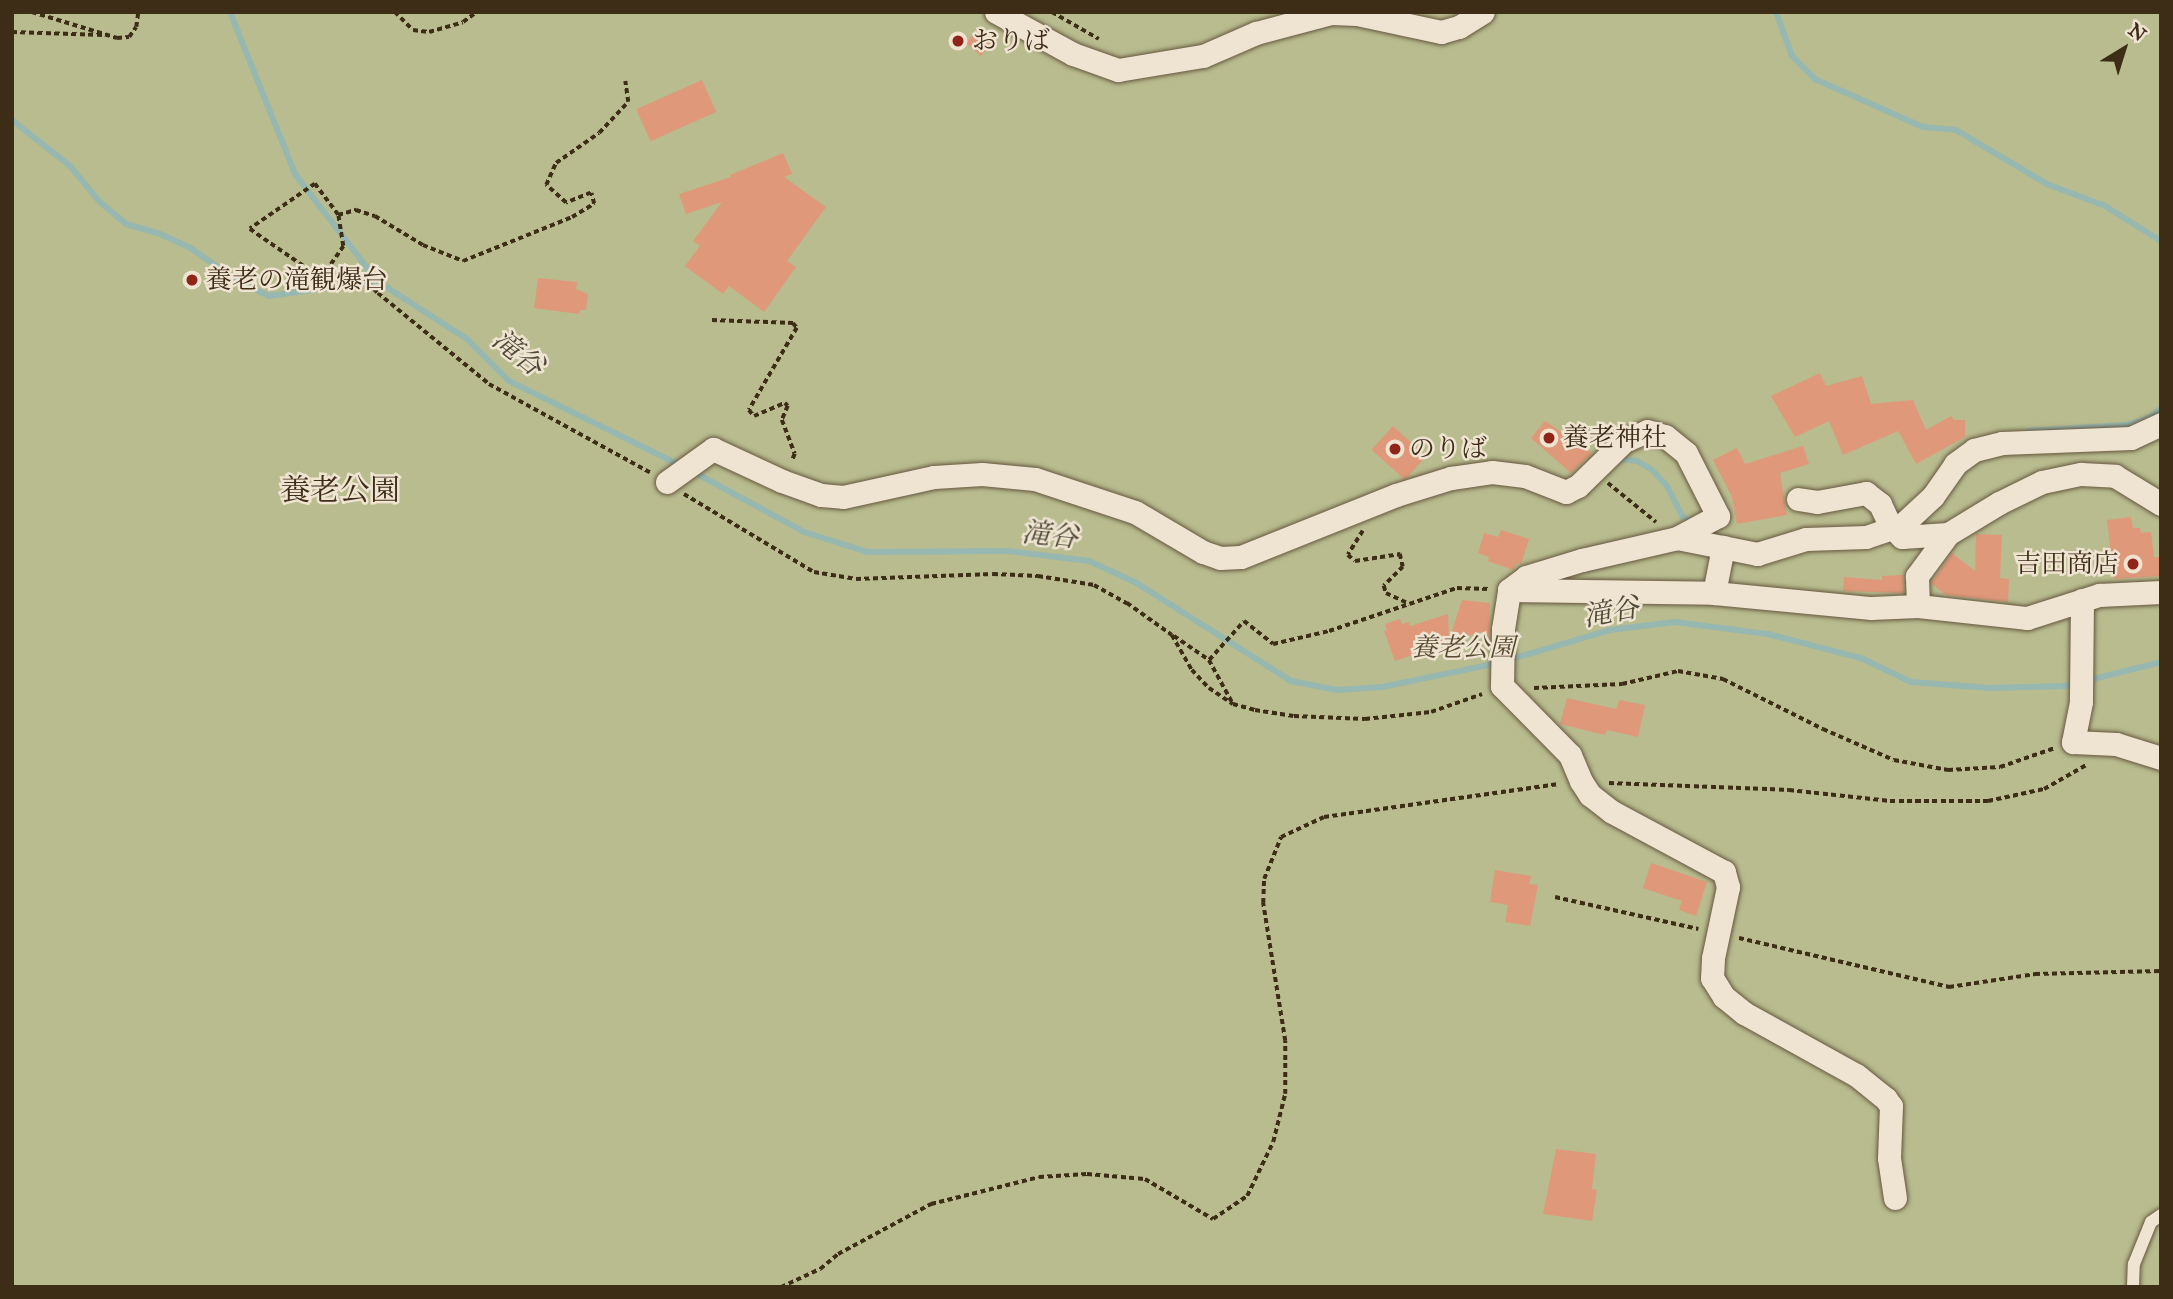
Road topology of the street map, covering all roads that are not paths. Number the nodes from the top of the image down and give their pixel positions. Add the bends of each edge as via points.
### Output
1 (996, 12) edge
2 (1483, 12) edge
3 (2161, 424) edge
4 (667, 482) road end
5 (1798, 499) dead end
6 (2161, 504) edge
7 (1893, 526) junction
8 (1948, 534) junction
9 (1676, 538) junction
10 (1723, 547) junction
11 (1922, 570) junction
12 (1509, 590) junction
13 (1714, 593) junction
14 (2161, 593) edge
15 (2082, 600) junction
16 (1918, 606) junction
17 (2161, 758) edge
18 (1895, 1198) dead end
19 (2161, 1215) edge
20 (2133, 1287) edge

1 - 2 street via 1073,54 1118,70 1203,56 1256,33 1331,13 1441,32
3 - 7 street via 2131,438 2002,443 1974,450 1955,464 1933,496 1903,524
4 - 9 street via 713,449 821,495 843,497 934,477 982,474 1035,480 1135,512 1203,552 1220,558 1241,557 1451,478 1503,473 1566,492 1624,441 1647,431 1665,436 1686,453 1717,516
5 - 7 street via 1817,502 1866,493 1880,504
6 - 8 street via 2115,476 2081,474 2042,482
7 - 8 street
7 - 10 street via 1866,537 1806,540 1757,554
7 - 11 street
8 - 11 street
9 - 10 street
9 - 12 street via 1548,570 1526,577
10 - 13 street
11 - 16 street via 1917,576
12 - 13 street
12 - 18 street via 1502,686 1570,755 1585,790 1612,812 1724,872 1728,887 1712,978 1724,997 1767,1029 1856,1075 1886,1099 1891,1106 1889,1158
13 - 16 street via 1871,608
14 - 15 street
15 - 16 street via 2028,618
15 - 17 street via 2081,702 2073,742 2116,744
19 - 20 lane via 2151,1222 2134,1264

